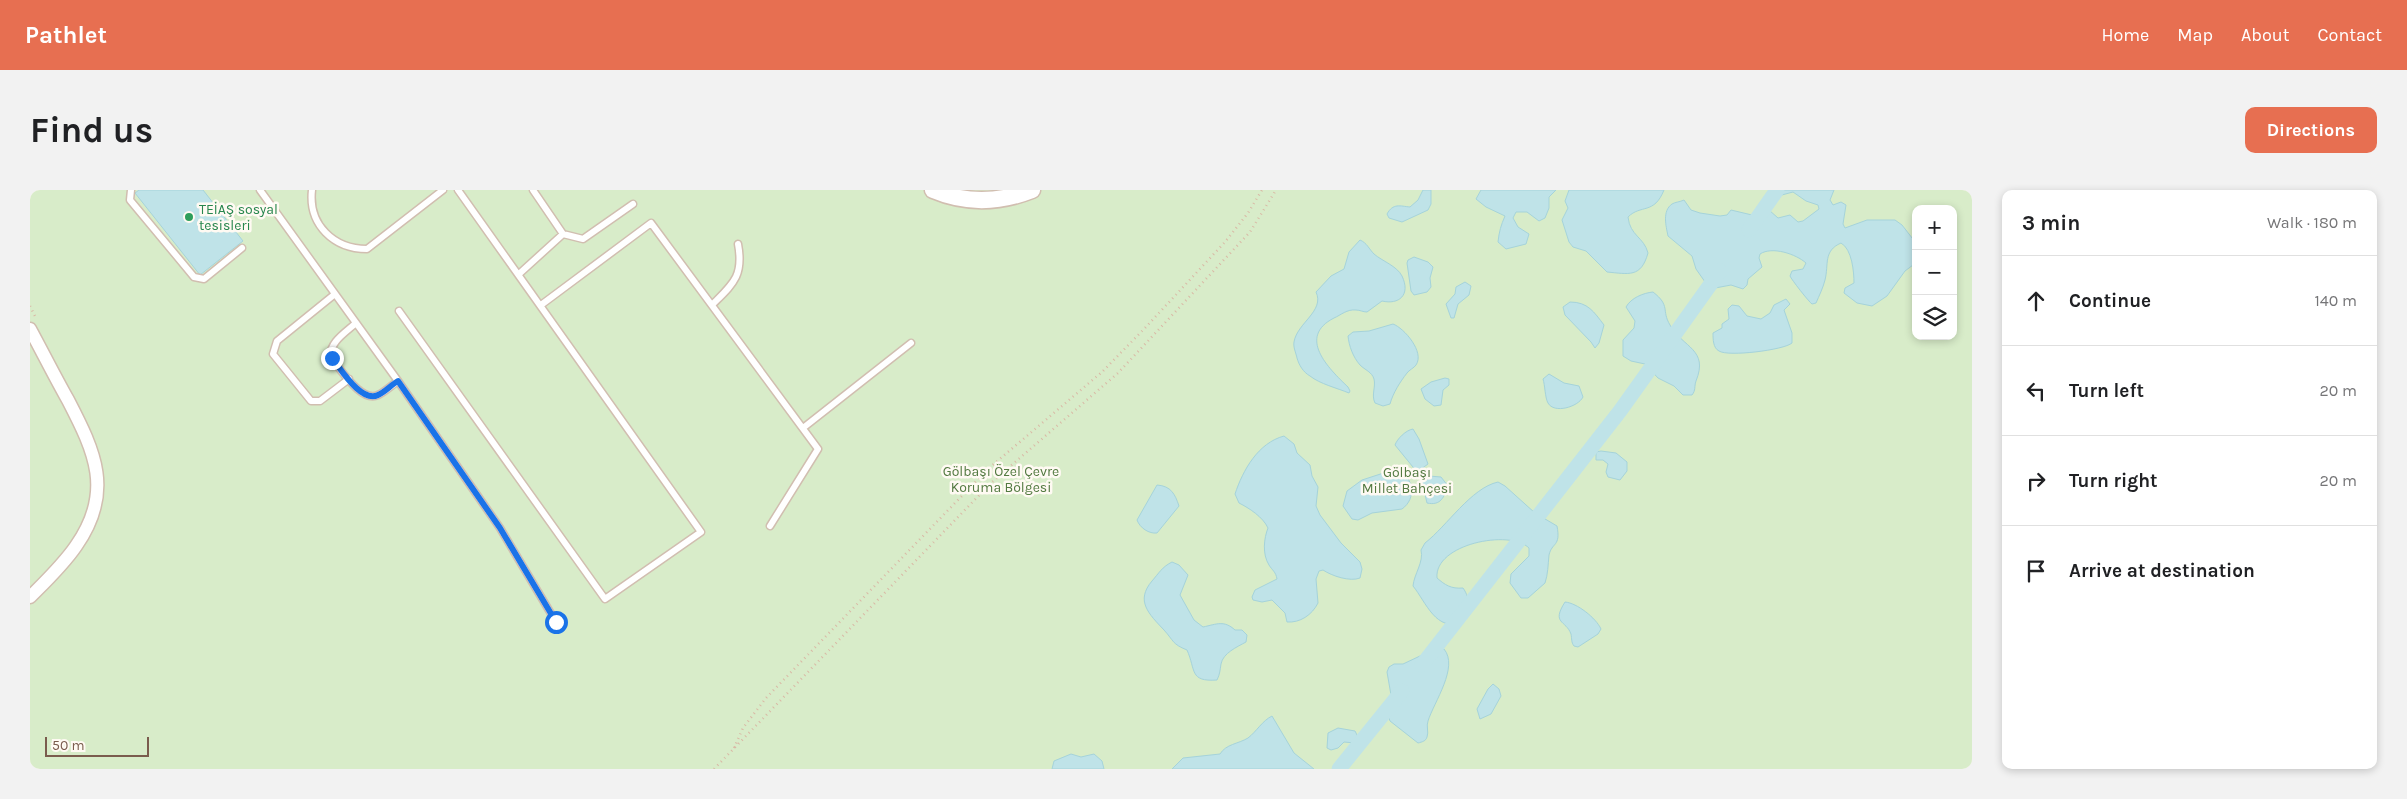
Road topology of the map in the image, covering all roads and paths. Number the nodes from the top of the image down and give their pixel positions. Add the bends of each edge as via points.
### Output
1 (131, 190) edge
2 (260, 190) edge
3 (312, 190) edge
4 (443, 190) edge
5 (458, 190) edge
6 (533, 190) edge
7 (933, 190) edge
8 (1032, 190) edge
9 (1262, 190) edge
10 (1276, 190) edge
11 (633, 204) dead end
12 (563, 234) junction
13 (738, 244) dead end
14 (242, 248) dead end
15 (519, 274) junction
16 (336, 294) junction
17 (541, 305) junction
18 (712, 305) junction
19 (30, 306) edge
20 (399, 311) dead end
21 (356, 323) junction
22 (35, 326) edge
23 (911, 343) dead end
24 (349, 379) junction
25 (398, 381) junction
26 (802, 428) junction
27 (770, 526) dead end
28 (30, 597) edge
29 (556, 622) dead end
30 (733, 749) junction
31 (714, 769) edge

1 - 14 lane via 130,200 194,277 204,279
2 - 16 lane
3 - 4 lane via 313,210 326,234 341,244 368,249
5 - 15 lane
6 - 12 lane
7 - 8 street via 968,200 988,201
9 - 30 path via 1224,242 1145,328 1102,372 988,469 766,698 743,728
10 - 30 path via 1250,232 1131,359 992,483
11 - 12 lane via 583,239
12 - 15 lane
13 - 18 lane via 739,273
15 - 17 lane
16 - 21 lane
16 - 24 lane via 277,341 273,354 311,401 320,401
17 - 18 lane via 651,222
17 - 20 lane via 701,532 605,599
18 - 26 lane
19 - 22 path
21 - 24 lane via 330,351
21 - 25 lane
22 - 28 street via 86,436 98,472 98,492 94,511 77,545
23 - 26 lane
24 - 25 lane via 361,393 372,396
25 - 29 lane via 500,528
26 - 27 lane via 818,449
30 - 31 path

